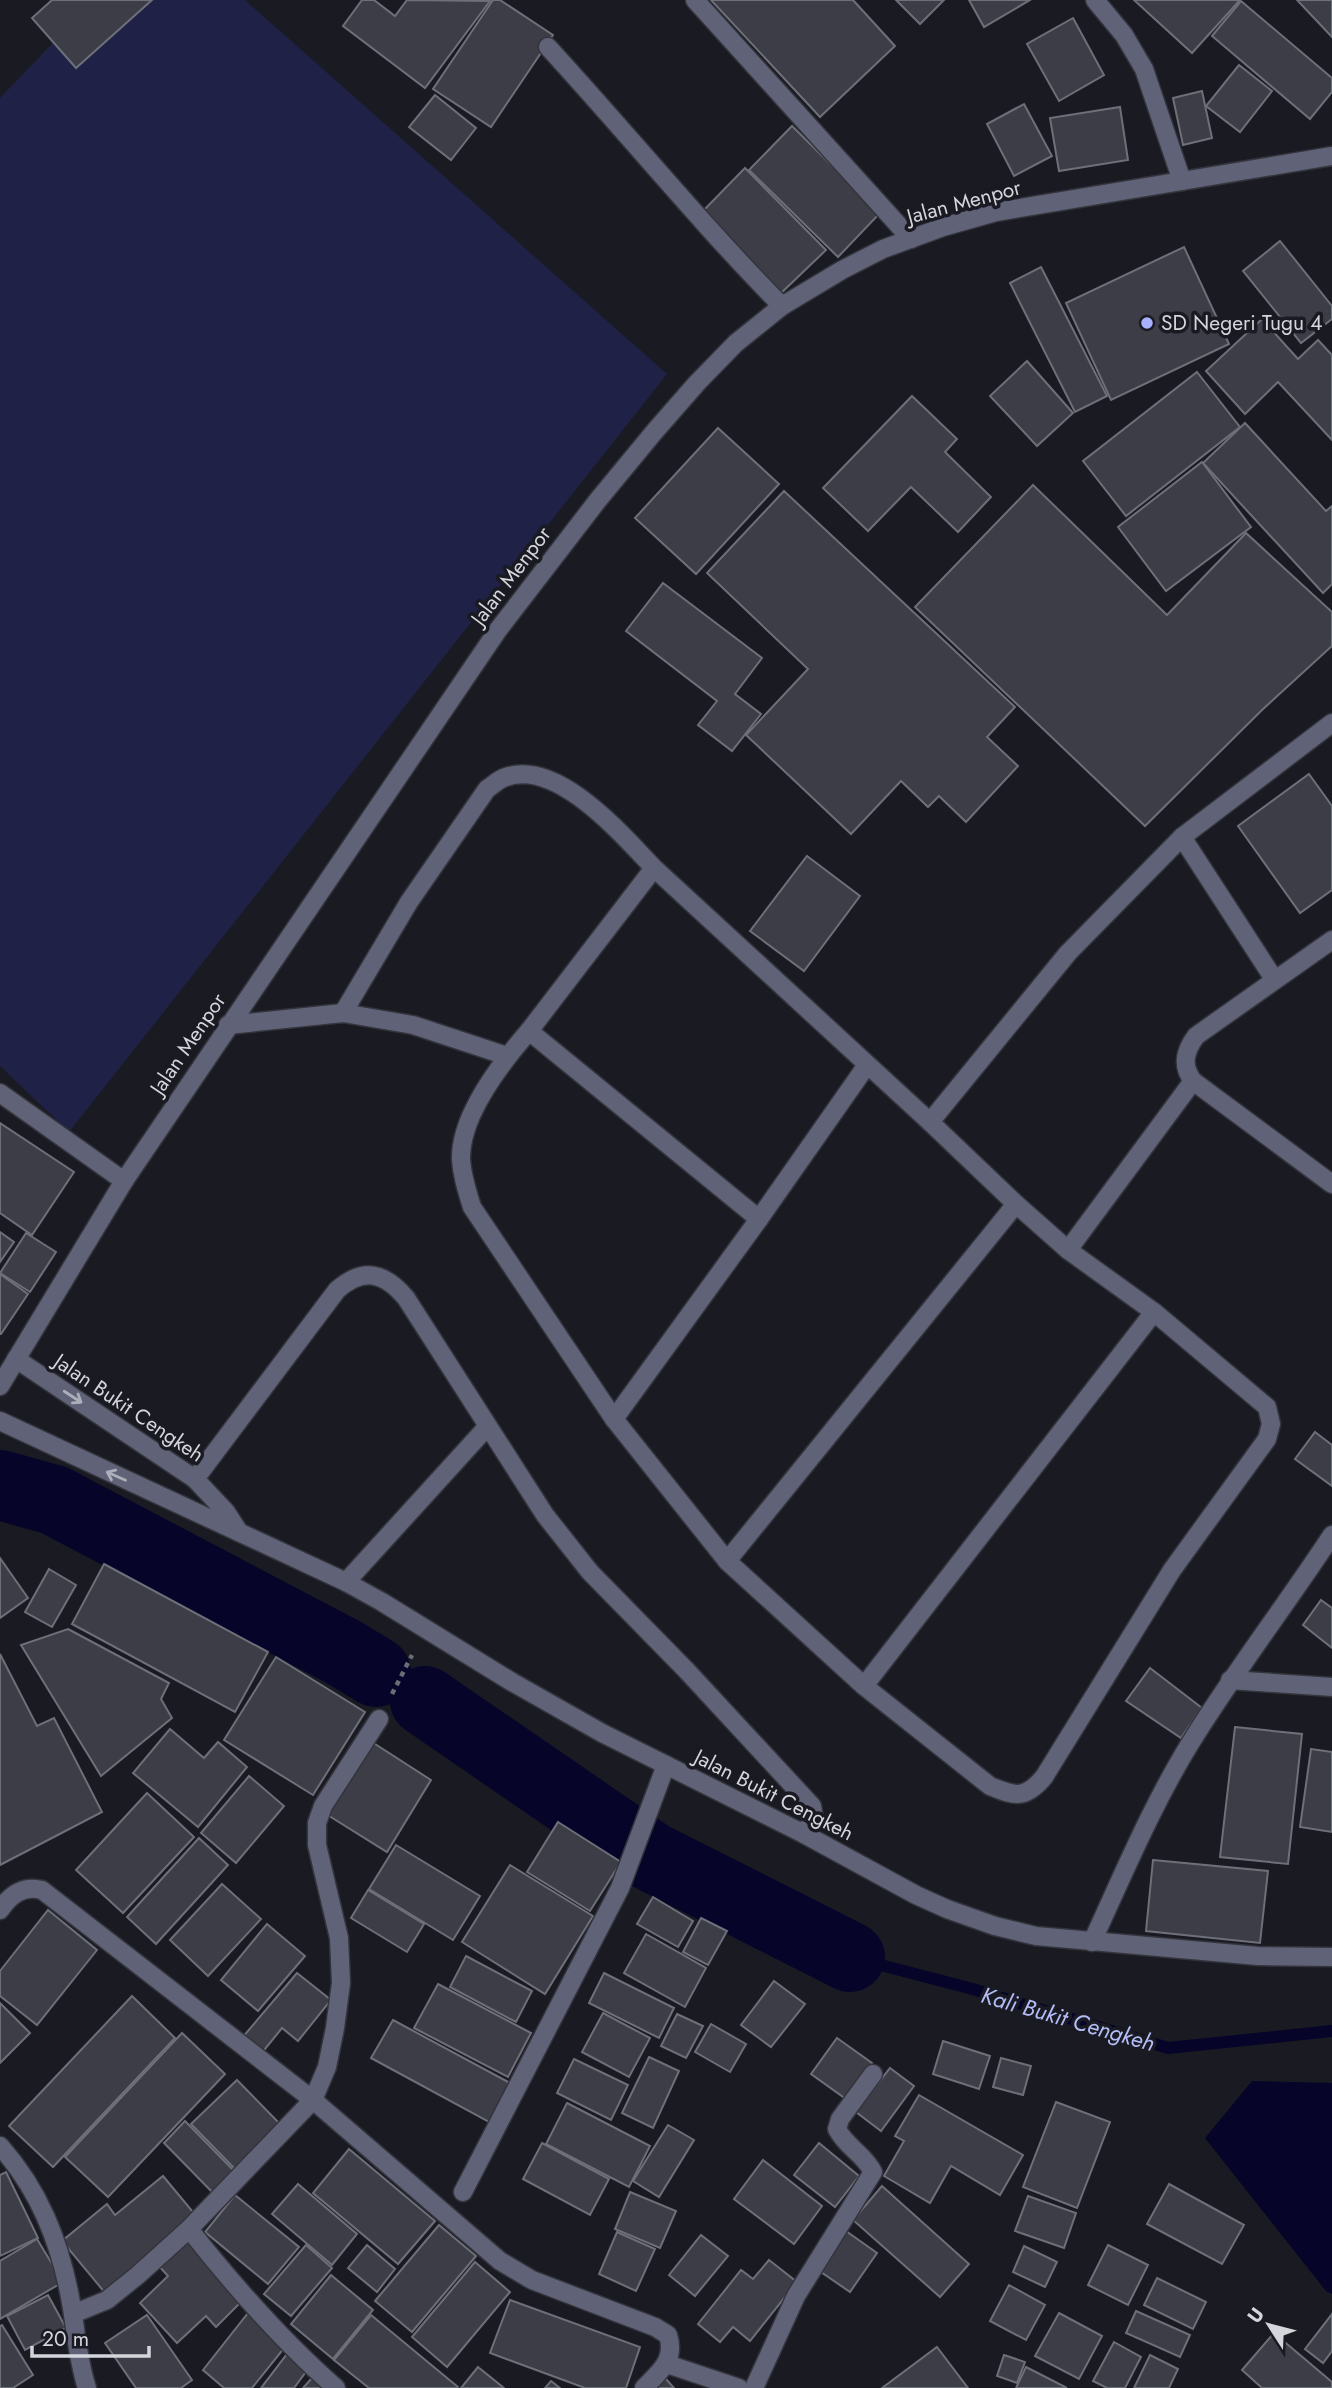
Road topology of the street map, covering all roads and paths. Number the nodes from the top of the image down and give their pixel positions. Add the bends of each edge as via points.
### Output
1 (695, 0) edge
2 (1095, 0) edge
3 (548, 47) dead end
4 (1332, 156) edge
5 (1182, 181) junction
6 (911, 239) junction
7 (782, 306) junction
8 (1332, 723) edge
9 (1182, 837) junction
10 (654, 868) junction
11 (1332, 940) edge
12 (1274, 979) junction
13 (344, 1013) junction
14 (228, 1025) junction
15 (529, 1031) junction
16 (507, 1056) junction
17 (867, 1065) junction
18 (1193, 1081) junction
19 (0, 1093) edge
20 (930, 1122) junction
21 (1330, 1178) edge
22 (124, 1181) junction
23 (1016, 1205) junction
24 (759, 1219) junction
25 (1068, 1250) junction
26 (1154, 1312) junction
27 (16, 1359) junction
28 (0, 1386) edge
29 (614, 1419) junction
30 (0, 1421) edge
31 (487, 1427) junction
32 (195, 1479) junction
33 (239, 1532) junction
34 (1332, 1535) edge
35 (727, 1560) junction
36 (346, 1583) junction
37 (402, 1674) dead end
38 (1230, 1681) junction
39 (864, 1686) junction
40 (1332, 1687) edge
41 (394, 1690) dead end
42 (379, 1719) dead end
43 (666, 1765) junction
44 (804, 1834) junction
45 (0, 1910) edge
46 (1092, 1942) junction
47 (1332, 1957) edge
48 (873, 2074) dead end
49 (313, 2100) junction
50 (0, 2146) edge
51 (463, 2192) dead end
52 (189, 2229) junction
53 (73, 2314) junction
54 (667, 2364) junction
55 (87, 2388) edge
56 (336, 2388) edge
57 (644, 2388) edge
58 (739, 2388) edge
59 (754, 2388) edge

1 - 6 street
2 - 5 street via 1144,69
3 - 7 street via 721,244
4 - 5 street, Jalan Menpor
5 - 6 street, Jalan Menpor via 996,212
6 - 7 street, Jalan Menpor via 842,270
7 - 14 street, Jalan Menpor via 697,383 545,568
8 - 9 street
9 - 12 street
9 - 20 street via 1068,953
10 - 13 street via 581,798 554,782 524,774 504,777 487,789 409,902
10 - 15 street
10 - 17 street
11 - 12 street
12 - 18 street via 1196,1035 1185,1060
13 - 14 street
13 - 16 street via 413,1025
14 - 22 street, Jalan Menpor
15 - 16 street
15 - 24 street
16 - 29 street via 467,1128 461,1156 463,1178 472,1207 487,1232
17 - 20 street
17 - 24 street
18 - 21 street
18 - 25 street
19 - 22 street
20 - 23 street
22 - 27 street, Jalan Menpor
23 - 25 street
23 - 35 street
24 - 29 street
25 - 26 street
26 - 39 street
26 - 39 street via 1259,1398 1271,1424 1267,1439 1171,1570 1044,1777 1024,1794 990,1786
27 - 28 street, Jalan Menpor
27 -> 32 street, Jalan Bukit Cengkeh
29 - 35 street
33 -> 30 street, Jalan Bukit Cengkeh
31 - 32 street via 401,1292 378,1276 355,1276 337,1290
31 - 36 street
31 - 44 street via 545,1515 590,1572 812,1806 814,1818
32 - 33 street, Jalan Bukit Cengkeh
33 - 36 street, Jalan Bukit Cengkeh
34 - 38 street
35 - 39 street
36 - 43 street, Jalan Bukit Cengkeh via 543,1700
37 - 41 path
38 - 40 street
38 - 46 street via 1147,1822
42 - 49 street via 323,1806 317,1823 317,1845 339,1938 341,1983 327,2067
43 - 44 street, Jalan Bukit Cengkeh
43 - 51 street via 620,1888
44 - 46 street, Jalan Bukit Cengkeh via 947,1909 1036,1936
45 - 49 street via 21,1890 42,1890
46 - 47 street, Jalan Bukit Cengkeh via 1258,1956
48 - 59 street via 837,2129 873,2172 796,2296
49 - 52 street
49 - 54 street via 500,2261 532,2280 668,2335 672,2347
50 - 53 street via 48,2217
52 - 53 street via 107,2300
52 - 56 street via 234,2286
53 - 55 street
54 - 57 street
54 - 58 street

